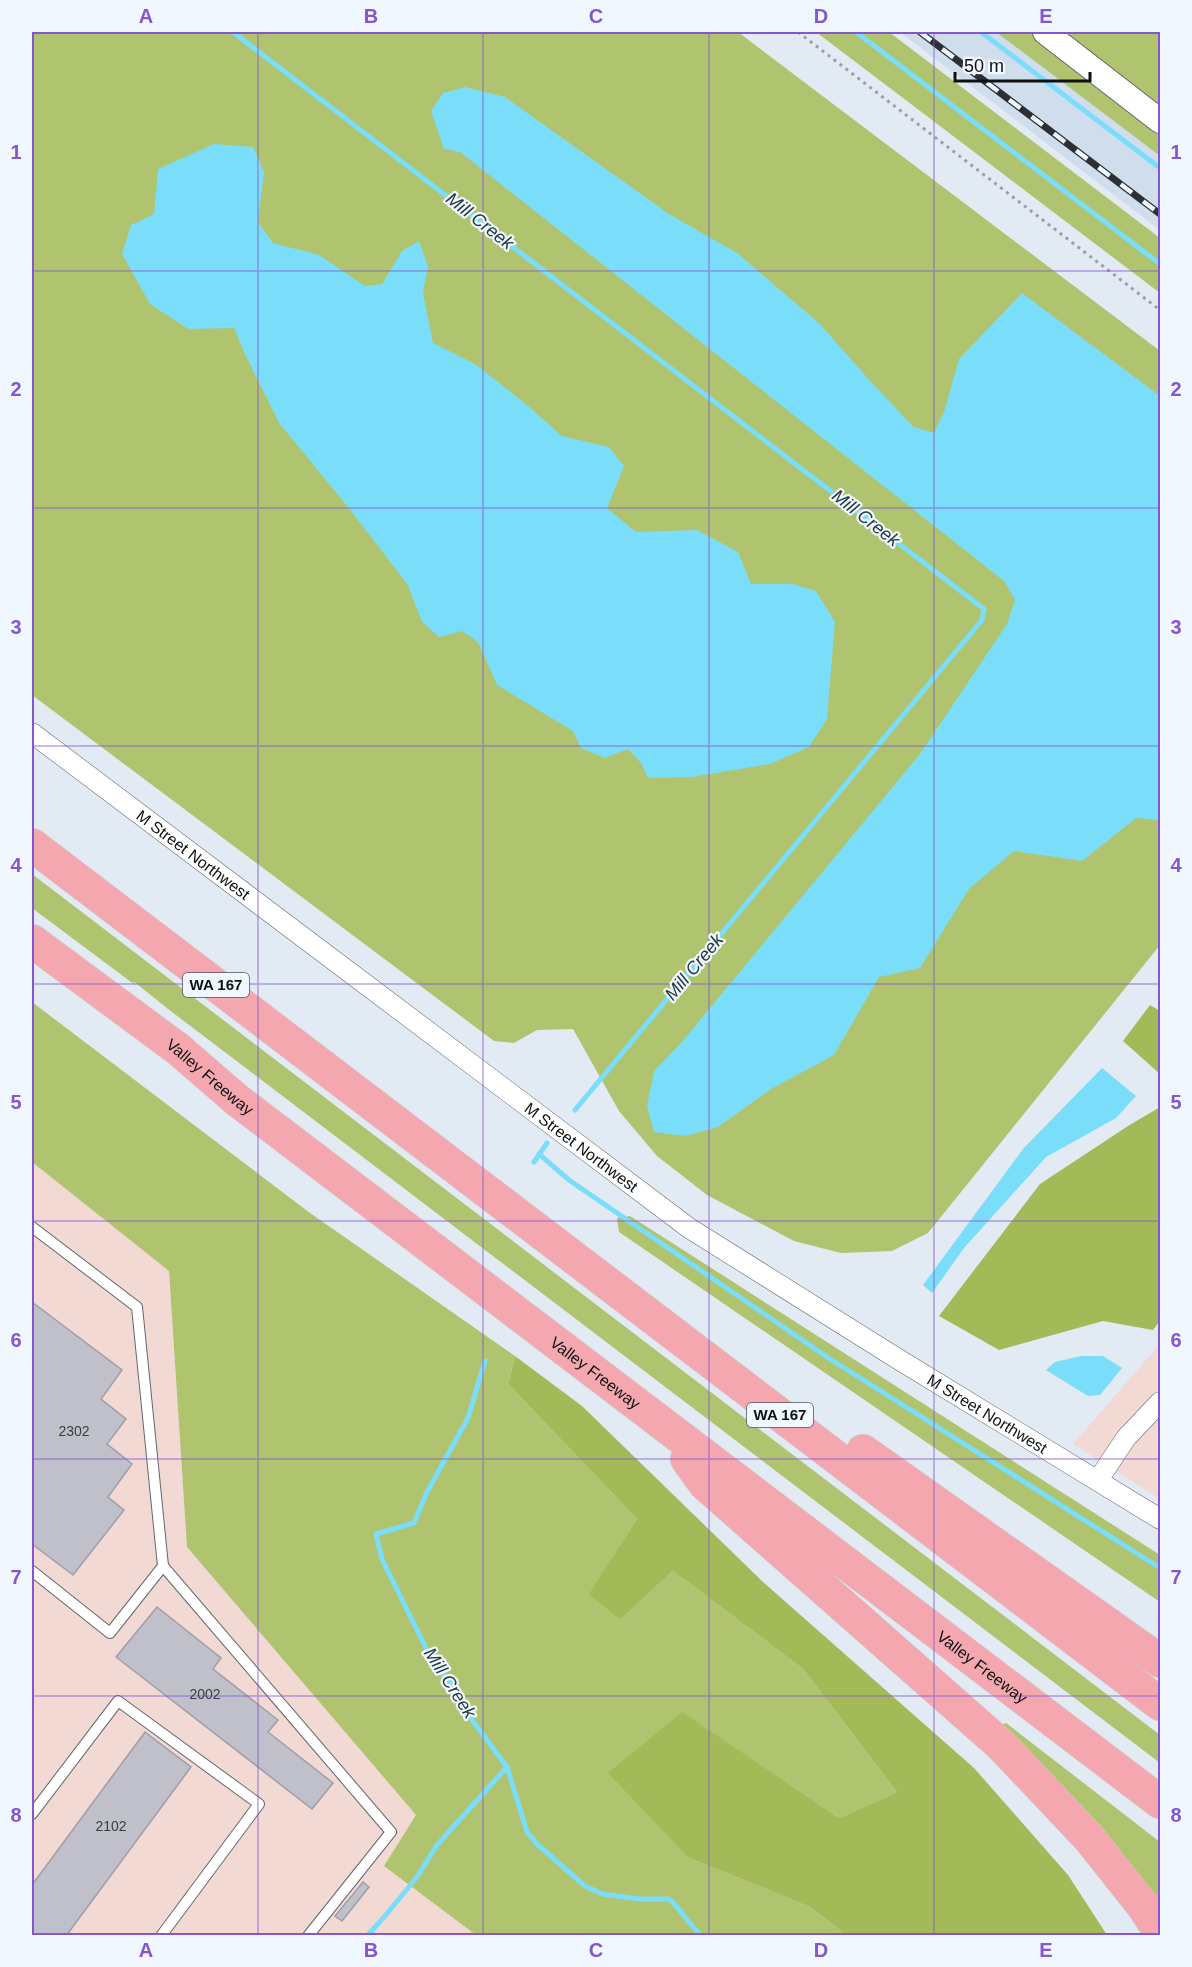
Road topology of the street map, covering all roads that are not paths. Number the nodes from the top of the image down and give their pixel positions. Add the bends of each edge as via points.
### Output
1 (1045, 32) edge
2 (1161, 121) edge
3 (32, 734) edge
4 (32, 845) edge
5 (32, 940) edge
6 (400, 1124) junction
7 (32, 1227) edge
8 (1161, 1402) edge
9 (661, 1423) junction
10 (1098, 1480) junction
11 (1161, 1519) edge
12 (163, 1566) junction
13 (32, 1571) edge
14 (1161, 1661) edge
15 (1161, 1704) edge
16 (1161, 1802) edge
17 (32, 1814) edge
18 (1161, 1932) edge
19 (161, 1935) edge
20 (308, 1935) edge

1 - 2 street
3 - 10 street, M Street Northwest via 688,1228
4 - 6 highway, WA 167
5 - 9 highway, Valley Freeway
6 - 14 highway
6 - 15 highway, WA 167
7 - 12 lane via 137,1307
8 - 10 street via 1126,1438
9 - 16 highway, Valley Freeway
9 - 18 highway via 705,1484 1026,1770 1089,1838
10 - 11 street, M Street Northwest
12 - 13 lane via 110,1633
12 - 20 lane via 391,1832
17 - 19 lane via 118,1701 259,1804

